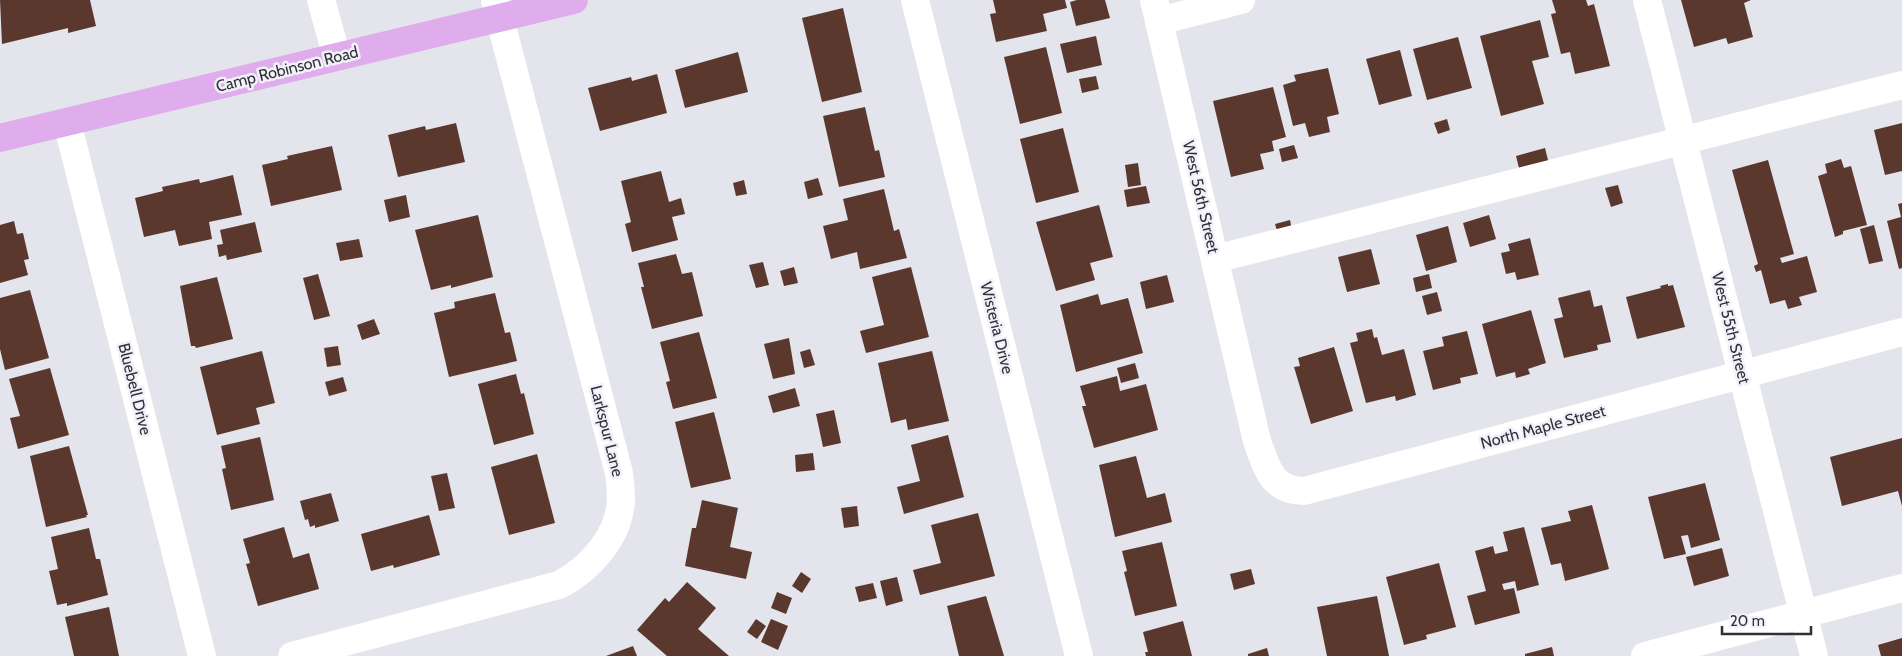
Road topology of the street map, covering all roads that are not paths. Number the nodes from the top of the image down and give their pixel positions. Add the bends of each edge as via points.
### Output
1 (320, 0) edge
2 (574, 0) edge
3 (915, 0) edge
4 (1241, 0) edge
5 (1646, 0) edge
6 (498, 9) edge
7 (1156, 11) edge
8 (337, 57) junction
9 (1902, 85) edge
10 (67, 122) junction
11 (0, 138) edge
12 (1683, 140) junction
13 (1215, 259) junction
14 (1902, 332) edge
15 (1743, 374) junction
16 (1247, 395) joint
17 (1902, 588) edge
18 (1804, 613) junction
19 (202, 656) edge
20 (292, 656) edge
21 (1079, 656) edge
22 (1645, 656) edge
23 (1814, 656) edge

1 - 8 street
2 - 6 main road, Camp Robinson Road
3 - 21 street, Wisteria Drive
4 - 7 street
5 - 12 street, West 55th Street
6 - 8 main road, Camp Robinson Road
6 - 20 street, Larkspur Lane via 619,472 619,513 594,560 576,576 559,585
7 - 13 street, West 56th Street
8 - 10 main road, Camp Robinson Road
9 - 12 street
10 - 11 main road, Camp Robinson Road
10 - 19 street, Bluebell Drive
12 - 13 street
12 - 15 street, West 55th Street
13 - 16 street, West 56th Street
14 - 15 street, North Maple Street
15 - 16 street, North Maple Street via 1304,490 1289,490 1278,484 1268,470 1257,441
15 - 18 street, West 55th Street
17 - 18 street
18 - 22 street
18 - 23 street, West 55th Street

